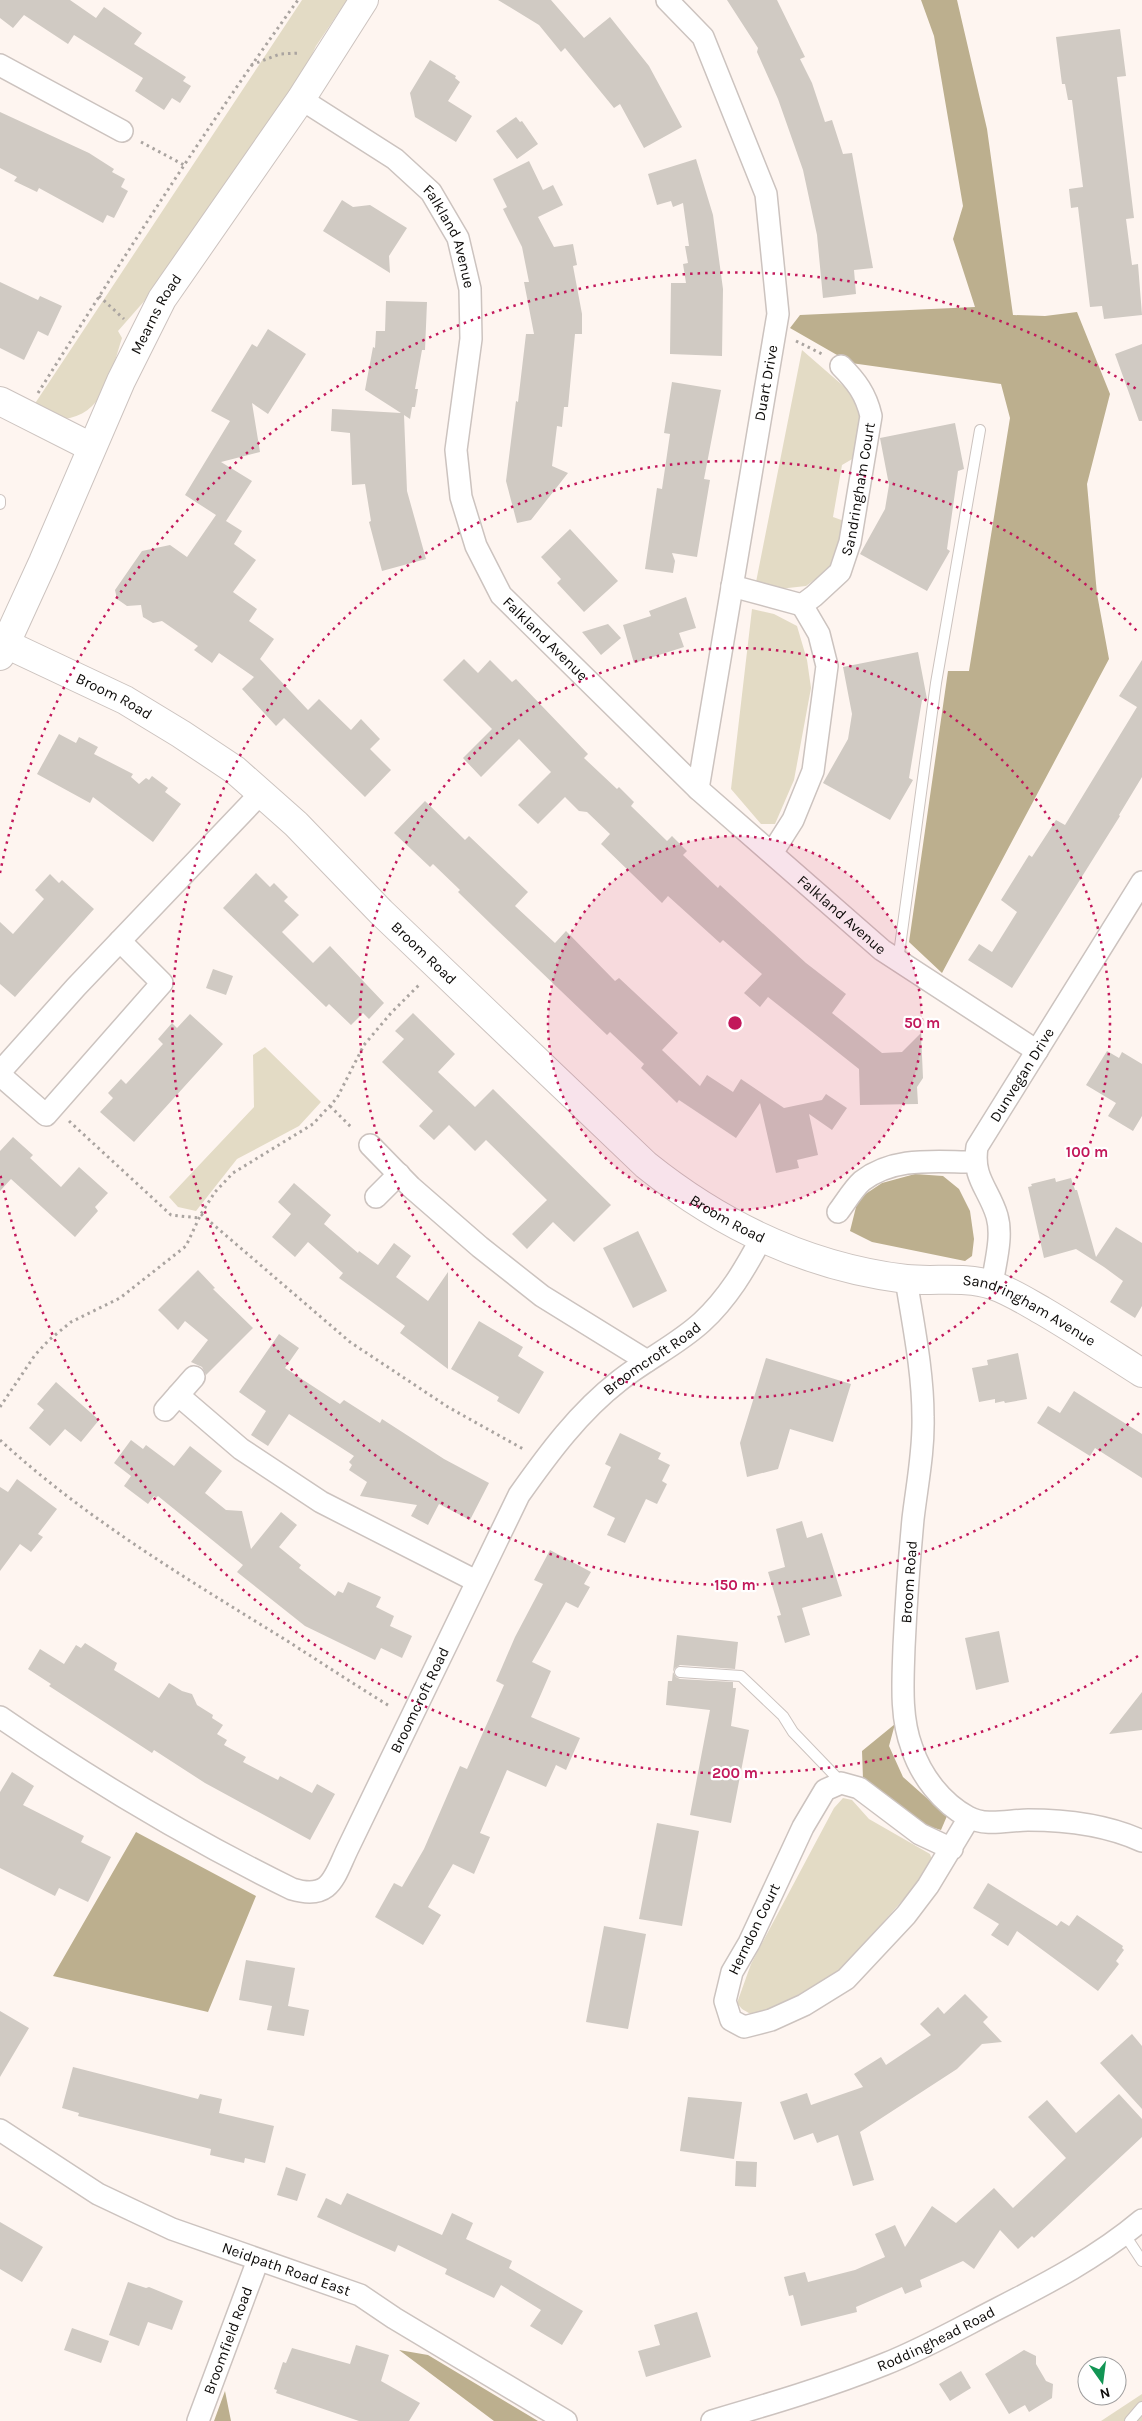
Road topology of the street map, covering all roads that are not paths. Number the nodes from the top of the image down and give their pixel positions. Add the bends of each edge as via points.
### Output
1 (364, 0) edge
2 (667, 0) edge
3 (0, 65) edge
4 (301, 99) junction
5 (122, 131) road end
6 (841, 366) road end
7 (0, 401) edge
8 (980, 430) dead end
9 (91, 447) junction
10 (732, 586) junction
11 (802, 605) junction
12 (3, 650) edge
13 (698, 789) junction
14 (261, 793) junction
15 (772, 853) junction
16 (1142, 882) edge
17 (120, 941) junction
18 (898, 961) junction
19 (1037, 1051) junction
20 (0, 1074) edge
21 (370, 1145) road end
22 (974, 1162) junction
23 (399, 1174) junction
24 (376, 1197) dead end
25 (838, 1212) dead end
26 (761, 1239) junction
27 (906, 1279) junction
28 (992, 1285) junction
29 (647, 1362) junction
30 (1142, 1374) edge
31 (194, 1377) dead end
32 (476, 1581) junction
33 (680, 1672) dead end
34 (0, 1717) edge
35 (842, 1784) junction
36 (969, 1818) junction
37 (1142, 1841) edge
38 (952, 1849) junction
39 (0, 2130) edge
40 (1142, 2220) edge
41 (1125, 2235) junction
42 (258, 2260) junction
43 (1142, 2261) edge
44 (1142, 2407) edge
45 (198, 2421) edge
46 (566, 2421) edge
47 (712, 2421) edge
48 (1130, 2421) edge

1 - 4 street, Mearns Road
2 - 10 street, Duart Drive via 703,37 766,194 778,314
3 - 5 street
4 - 9 street, Mearns Road via 162,299
4 - 13 street, Falkland Avenue via 396,160 430,192 458,238 470,289 471,339 456,450 461,496 476,546 501,595
6 - 11 street, Sandringham Court via 858,382 871,416 862,474 850,542 840,572
7 - 9 street
8 - 18 lane via 936,683
9 - 12 street, Mearns Road
10 - 11 street
10 - 13 street, Duart Drive
11 - 15 street via 819,634 827,666 813,771 793,820
12 - 14 street, Broom Road via 106,690 221,759
13 - 15 street, Falkland Avenue
14 - 17 street
14 - 26 street, Broom Road via 296,824 380,912 646,1164 712,1213
15 - 18 street, Falkland Avenue
16 - 19 street, Dunvegan Drive
17 - 20 street
17 - 20 street via 162,983 46,1115
18 - 19 street, Falkland Avenue
19 - 22 street, Dunvegan Drive via 977,1147
21 - 23 street
22 - 25 street via 916,1161 894,1165 861,1182
22 - 28 street via 997,1216 999,1233
23 - 24 street
23 - 29 street via 480,1247 542,1296
26 - 27 street, Broom Road via 829,1262
26 - 29 street, Broomcroft Road via 742,1274 702,1322
27 - 28 street, Sandringham Avenue
27 - 36 street, Broom Road via 924,1417 907,1589 904,1713 911,1748 926,1778 948,1803
28 - 30 street, Sandringham Avenue via 1067,1325
29 - 32 street, Broomcroft Road via 619,1380 595,1402 544,1460 520,1495
31 - 32 street via 171,1402 321,1502
32 - 34 street, Broomcroft Road via 333,1879 323,1891 308,1894 292,1889 192,1838
33 - 35 lane via 742,1676 783,1716 793,1732
35 - 38 street via 859,1788 920,1834
35 - 38 street, Herndon Court via 825,1790 812,1812 732,1972 725,2001 731,2020 744,2027 771,2020 804,2005 846,1979 906,1915
36 - 37 street, Broom Road via 996,1823 1027,1820 1071,1822
36 - 38 street, Herndon Court
39 - 42 street, Neidpath Road East via 98,2194 172,2229
40 - 41 street, Roddinghead Road
41 - 43 lane
41 - 47 street, Roddinghead Road via 1045,2284 895,2360 819,2390
42 - 45 street, Broomfield Road
42 - 46 street, Neidpath Road East via 324,2280 360,2295
44 - 48 lane

